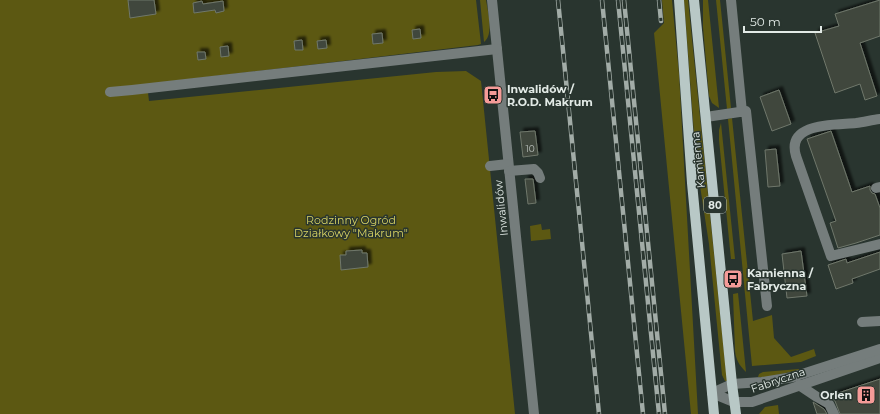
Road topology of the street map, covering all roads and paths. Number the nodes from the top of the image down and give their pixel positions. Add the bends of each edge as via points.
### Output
1 (492, 0) edge
2 (679, 0) edge
3 (694, 0) edge
4 (731, 0) edge
5 (497, 49) junction
6 (110, 92) dead end
7 (742, 112) junction
8 (706, 117) junction
9 (880, 119) edge
10 (490, 166) dead end
11 (509, 167) junction
12 (540, 178) dead end
13 (880, 244) edge
14 (767, 306) dead end
15 (880, 321) edge
16 (862, 322) dead end
17 (880, 349) edge
18 (880, 358) edge
19 (732, 384) junction
20 (799, 385) junction
21 (712, 394) junction
22 (734, 402) junction
23 (534, 414) edge
24 (714, 414) edge
25 (736, 414) edge
26 (834, 414) edge

1 - 5 street, Inwalidów
2 - 21 main road, Kamienna / 80 via 692,183
3 - 8 main road, Kamienna / 80
4 - 7 street
5 - 6 street
5 - 11 street, Inwalidów
7 - 8 street
7 - 14 street via 746,111
8 - 19 main road, Kamienna / 80
9 - 13 street via 821,126 804,131 795,143 796,156 831,256
10 - 11 street
11 - 12 street via 532,168 537,171
11 - 23 street, Inwalidów
15 - 16 street
17 - 19 street, Fabryczna via 793,377
18 - 20 street, Fabryczna
19 - 21 street, Fabryczna
19 - 22 main road, Kamienna / 80
20 - 22 street, Fabryczna via 752,402
20 - 26 street via 829,404
21 - 22 street, Fabryczna
21 - 24 main road, Kamienna / 80
22 - 25 main road, Kamienna / 80

